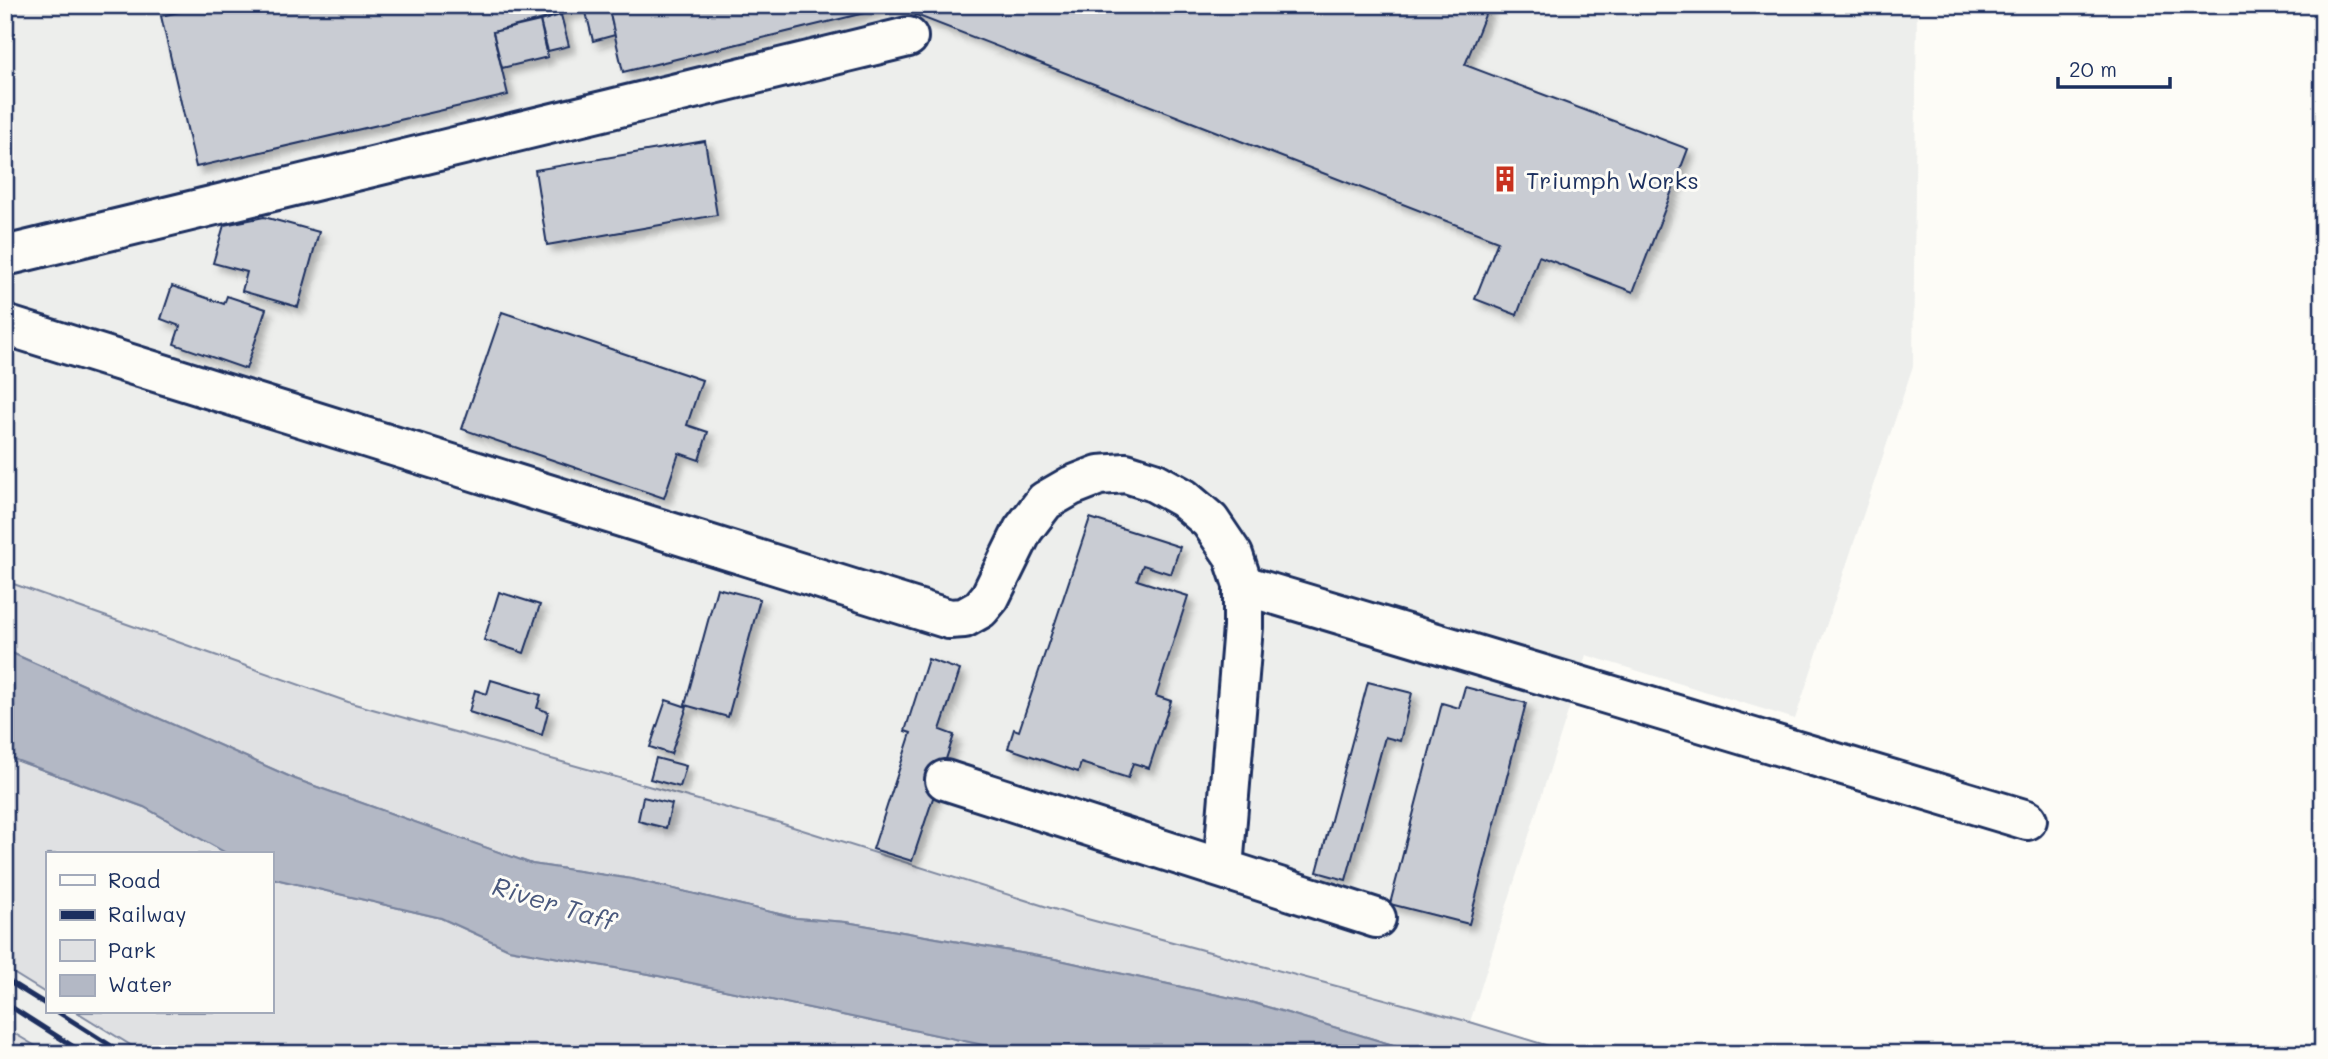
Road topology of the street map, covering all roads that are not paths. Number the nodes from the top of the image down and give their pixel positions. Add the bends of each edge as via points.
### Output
1 (908, 37) dead end
2 (5, 256) edge
3 (5, 324) edge
4 (1243, 584) junction
5 (945, 780) dead end
6 (2027, 820) dead end
7 (1223, 868) junction
8 (1376, 918) dead end

1 - 2 lane
3 - 4 lane via 949,619 964,618 990,597 1023,530 1045,501 1098,475 1126,473 1183,498 1210,521 1234,555
4 - 6 lane
4 - 7 lane
5 - 7 lane
7 - 8 lane

